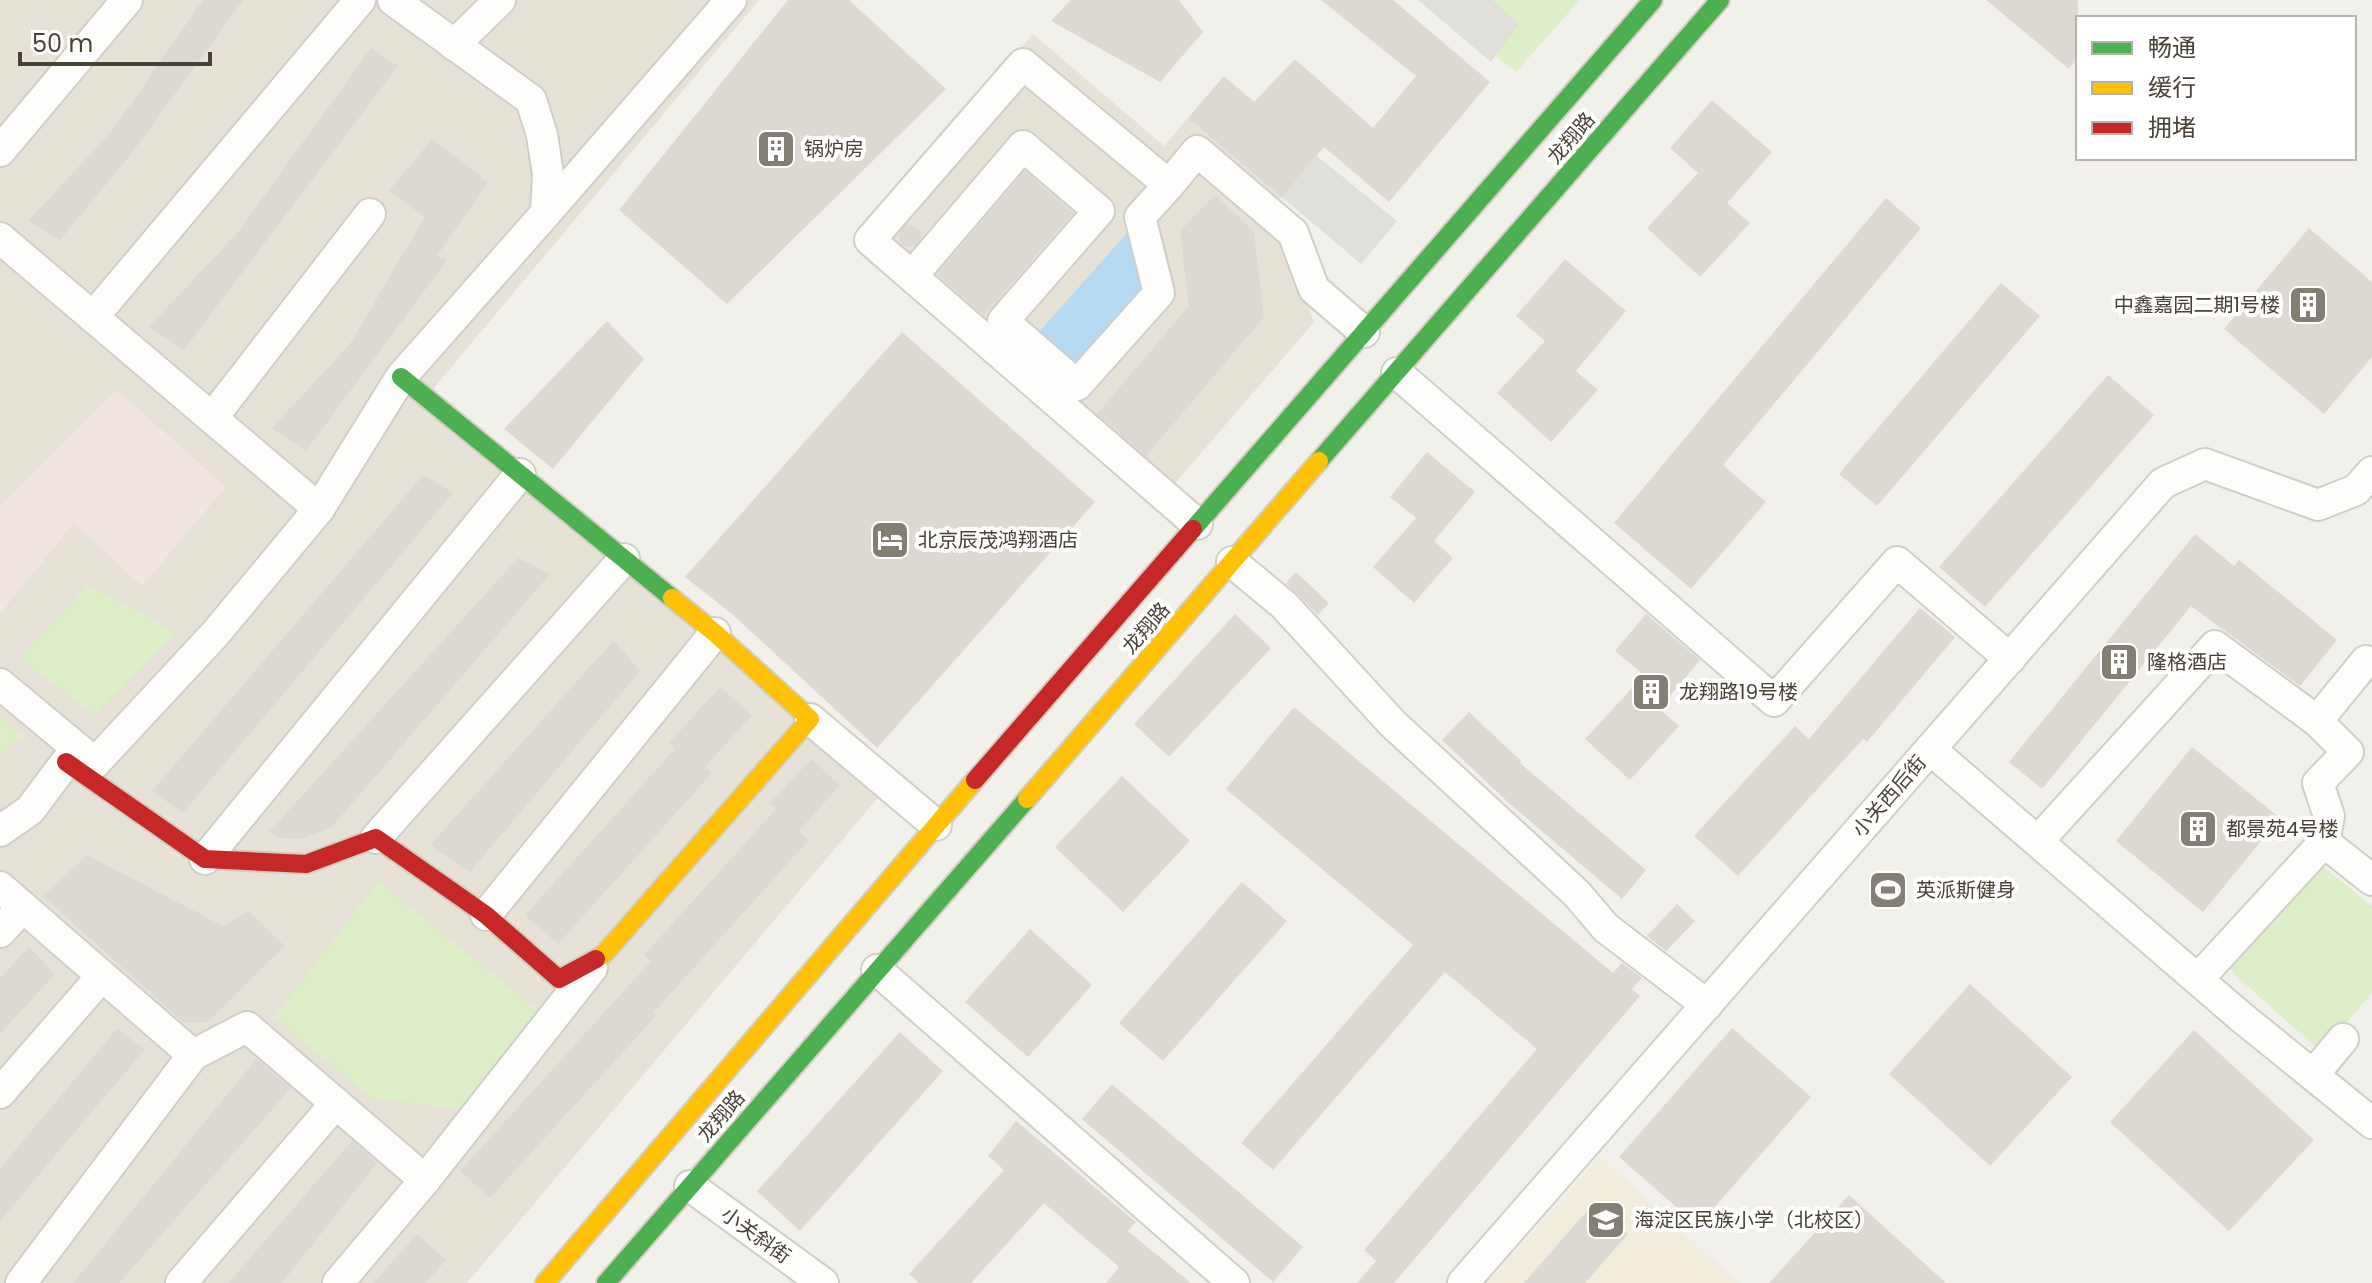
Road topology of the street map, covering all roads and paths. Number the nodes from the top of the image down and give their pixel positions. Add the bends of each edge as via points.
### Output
1 (127, 0) edge
2 (360, 0) edge
3 (393, 0) edge
4 (500, 0) edge
5 (731, 0) edge
6 (1653, 0) edge
7 (1720, 0) edge
8 (454, 45) junction
9 (0, 151) edge
10 (1157, 188) junction
11 (546, 213) junction
12 (370, 214) dead end
13 (0, 238) edge
14 (912, 276) junction
15 (93, 317) junction
16 (1364, 332) junction
17 (1397, 373) junction
18 (401, 377) junction
19 (212, 418) junction
20 (2372, 472) edge
21 (520, 474) junction
22 (319, 509) junction
23 (1197, 524) junction
24 (624, 559) junction
25 (1232, 562) junction
26 (715, 633) junction
27 (2010, 659) junction
28 (2366, 661) dead end
29 (0, 684) edge
30 (810, 719) junction
31 (2317, 721) junction
32 (1930, 749) junction
33 (80, 763) junction
34 (936, 825) junction
35 (0, 831) edge
36 (376, 838) junction
37 (2038, 841) junction
38 (2324, 842) junction
39 (205, 859) junction
40 (2372, 880) edge
41 (0, 887) edge
42 (23, 907) junction
43 (486, 915) junction
44 (0, 932) edge
45 (604, 954) junction
46 (877, 970) junction
47 (102, 976) junction
48 (2198, 979) junction
49 (1707, 1005) junction
50 (2343, 1039) dead end
51 (193, 1055) junction
52 (2313, 1075) junction
53 (0, 1093) edge
54 (336, 1103) junction
55 (2372, 1123) edge
56 (425, 1180) junction
57 (690, 1186) junction
58 (21, 1283) edge
59 (181, 1283) edge
60 (338, 1283) edge
61 (545, 1283) edge
62 (606, 1283) edge
63 (823, 1283) edge
64 (1234, 1283) edge
65 (1463, 1283) edge

1 - 9 street
2 - 15 street
3 - 8 street
4 - 8 street
5 - 11 street
6 - 16 street, 龙翔路
7 - 17 street, 龙翔路
8 - 11 street via 531,100 546,161
10 - 14 street via 1023,64 870,240
10 - 14 street via 1140,217 1159,293 1077,385 1003,321 1099,211 1023,146
10 - 16 street via 1197,151 1293,233 1314,289
11 - 18 street
12 - 19 street
13 - 15 street
14 - 23 street via 1078,408
15 - 19 street
16 - 23 street, 龙翔路
17 - 25 street, 龙翔路
17 - 27 street via 1774,701 1897,562
18 - 21 street
18 - 22 street
19 - 22 street
20 - 27 street, 小关西后街 via 2356,490 2318,505 2205,464 2163,483
21 - 24 street
21 - 39 street
22 - 33 street via 215,634
23 - 34 street, 龙翔路
24 - 26 street
24 - 36 street
25 - 46 street, 龙翔路
25 - 49 street via 1284,605 1392,723 1577,894 1606,928
26 - 30 street
26 - 43 street
27 - 32 street, 小关西后街
28 - 31 street
29 - 33 street
30 - 34 street
30 - 45 street
31 - 37 street via 2215,646
31 - 38 street via 2348,752 2318,783 2329,816
32 - 37 street
32 - 49 street, 小关西后街
33 - 35 street
33 - 39 street
34 - 61 street, 龙翔路
36 - 39 street via 306,864
36 - 43 street
37 - 48 street
38 - 40 street
38 - 48 street
41 - 42 street
42 - 44 street
42 - 47 street
43 - 45 street via 559,979
45 - 56 street
46 - 57 street, 龙翔路
46 - 64 street
47 - 51 street
47 - 53 street
48 - 52 street
49 - 65 street, 小关西后街
50 - 52 street
51 - 54 street via 247,1027
51 - 58 street
52 - 55 street
54 - 56 street
54 - 59 street
56 - 60 street
57 - 62 street, 龙翔路
57 - 63 street, 小关斜街

